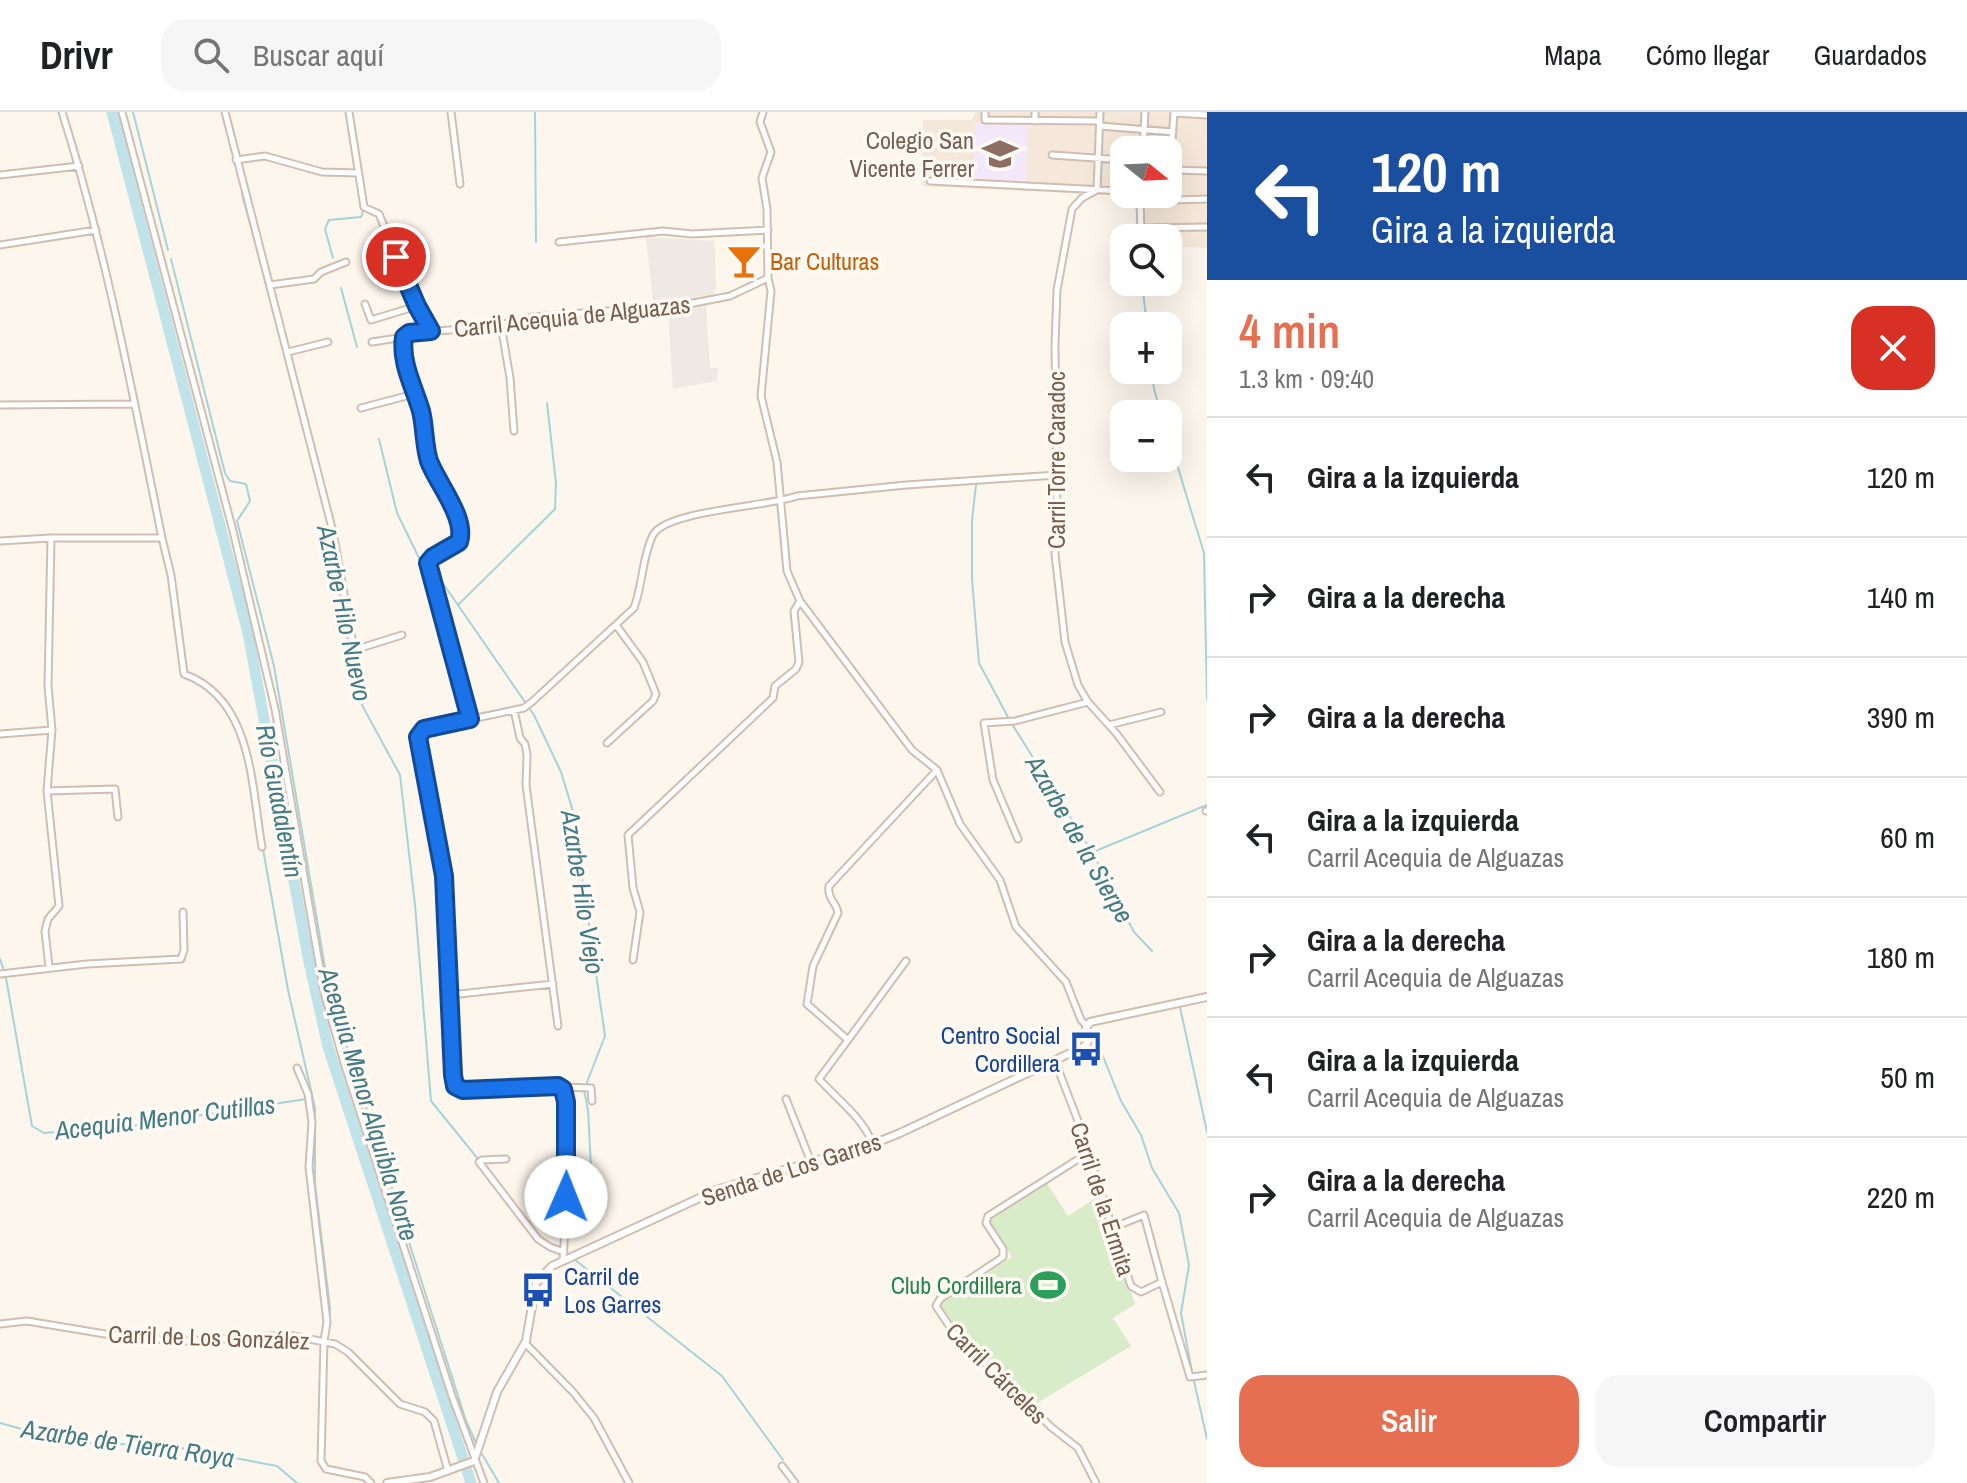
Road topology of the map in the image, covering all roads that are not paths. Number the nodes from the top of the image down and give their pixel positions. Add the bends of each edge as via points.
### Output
1 (62, 112) edge
2 (122, 112) edge
3 (225, 112) edge
4 (349, 112) edge
5 (451, 112) edge
6 (763, 112) edge
7 (985, 112) edge
8 (1035, 112) edge
9 (1100, 112) edge
10 (1145, 112) edge
11 (1174, 112) edge
12 (1207, 115) edge
13 (1035, 121) junction
14 (1100, 124) junction
15 (1144, 130) junction
16 (1173, 132) junction
17 (1144, 136) edge
18 (1173, 136) edge
19 (1052, 155) dead end
20 (1099, 159) junction
21 (1110, 159) edge
22 (236, 160) junction
23 (79, 166) junction
24 (1182, 170) edge
25 (1207, 171) edge
26 (358, 173) junction
27 (0, 175) edge
28 (930, 181) dead end
29 (460, 184) dead end
30 (1097, 190) junction
31 (1110, 190) edge
32 (1182, 198) edge
33 (1207, 199) edge
34 (1182, 227) edge
35 (1207, 227) edge
36 (96, 230) junction
37 (768, 230) junction
38 (559, 242) dead end
39 (0, 245) edge
40 (346, 262) dead end
41 (768, 278) junction
42 (270, 285) junction
43 (365, 304) dead end
44 (417, 306) junction
45 (501, 325) junction
46 (431, 331) junction
47 (404, 337) junction
48 (328, 342) dead end
49 (372, 342) dead end
50 (288, 352) junction
51 (414, 394) junction
52 (135, 404) junction
53 (0, 405) edge
54 (361, 408) dead end
55 (514, 431) dead end
56 (1057, 475) junction
57 (781, 502) junction
58 (51, 538) junction
59 (162, 538) junction
60 (0, 541) edge
61 (800, 601) junction
62 (616, 625) junction
63 (402, 635) dead end
64 (1088, 702) junction
65 (514, 710) junction
66 (1161, 712) dead end
67 (470, 719) junction
68 (1109, 725) junction
69 (52, 730) junction
70 (0, 734) edge
71 (607, 743) dead end
72 (937, 770) junction
73 (47, 791) junction
74 (1160, 792) dead end
75 (118, 817) dead end
76 (1018, 839) dead end
77 (262, 847) dead end
78 (183, 912) dead end
79 (633, 960) dead end
80 (906, 961) dead end
81 (49, 967) junction
82 (0, 974) edge
83 (553, 984) junction
84 (450, 995) junction
85 (1207, 997) edge
86 (1086, 1025) junction
87 (558, 1026) dead end
88 (848, 1040) junction
89 (1055, 1061) junction
90 (297, 1068) dead end
91 (561, 1088) junction
92 (786, 1099) dead end
93 (592, 1101) dead end
94 (873, 1144) junction
95 (1088, 1153) junction
96 (506, 1159) dead end
97 (811, 1162) junction
98 (1112, 1228) junction
99 (564, 1252) junction
100 (563, 1260) junction
101 (1162, 1282) junction
102 (0, 1324) edge
103 (324, 1341) junction
104 (525, 1343) junction
105 (1207, 1375) edge
106 (472, 1462) junction
107 (782, 1466) dead end
108 (450, 1470) junction
109 (371, 1483) edge
110 (387, 1483) edge
111 (484, 1483) edge
112 (629, 1483) edge
113 (795, 1483) edge
114 (1096, 1483) edge

1 - 23 street
2 - 106 street via 275,709 324,992
3 - 22 street
4 - 26 street
5 - 29 street
6 - 37 street via 760,122 771,152 762,178
7 - 13 street via 985,120
8 - 13 street
9 - 14 street
10 - 15 street
11 - 12 street
11 - 16 street
13 - 14 street
14 - 15 street
14 - 20 street
15 - 16 street
15 - 17 street
16 - 18 street
19 - 20 street
20 - 21 street
20 - 30 street
22 - 26 street via 265,156 322,172
22 - 42 street
23 - 27 street
23 - 36 street
24 - 25 street
26 - 44 street via 364,207 379,214
28 - 30 street
30 - 31 street
30 - 56 street, Carril Torre Caradoc via 1072,209 1057,290
32 - 33 street
34 - 35 street
36 - 39 street
36 - 52 street
37 - 38 street via 663,231
37 - 41 street
40 - 42 street via 314,279
41 - 45 street, Carril Acequia de Alguazas via 730,296 683,305 533,317
41 - 57 street via 761,396
42 - 50 street
43 - 44 street via 371,320
44 - 46 street
45 - 46 street, Carril Acequia de Alguazas
45 - 55 street
46 - 47 street, Carril Acequia de Alguazas
47 - 49 street, Carril Acequia de Alguazas
47 - 51 street
48 - 50 street
50 - 63 street via 333,532 354,650
51 - 54 street
51 - 67 street via 429,461 461,535 459,542 428,563
52 - 53 street
52 - 59 street
56 - 57 street via 906,485
56 - 64 street, Carril Torre Caradoc via 1055,554 1065,642
57 - 61 street via 787,571
57 - 62 street via 679,518 655,530 634,608
58 - 59 street
58 - 60 street
58 - 69 street
59 - 77 street via 184,674 222,698 239,724
61 - 72 street via 912,750
61 - 79 street via 794,611 796,669 775,686 773,698 628,835 640,912
62 - 65 street via 533,701
62 - 71 street via 643,662 656,694
64 - 68 street, Carril Torre Caradoc
64 - 76 street via 1015,721 984,723 993,780
65 - 67 street
65 - 83 street via 527,755 526,785
66 - 68 street
67 - 84 street via 424,729 418,737 444,876
68 - 74 street, Carril Torre Caradoc
69 - 70 street
69 - 73 street
72 - 86 street via 960,824 1000,880 1016,927 1066,982
72 - 88 street via 829,886 838,913 813,966 807,1004
73 - 75 street via 115,789
73 - 81 street via 59,906 45,931
78 - 81 street via 181,959
80 - 88 street
81 - 82 street
83 - 84 street
83 - 87 street
84 - 91 street via 455,1086
85 - 86 street
86 - 89 street, Senda de Los Garres via 1087,1045
88 - 94 street via 819,1079 852,1109
89 - 94 street, Senda de Los Garres
89 - 95 street, Carril de la Ermita
90 - 103 street via 312,1122 309,1167 327,1322
91 - 93 street via 591,1088
91 - 99 street via 567,1143
92 - 97 street
94 - 97 street, Senda de Los Garres
95 - 98 street, Carril de la Ermita
95 - 114 street, Carril Cárceles via 988,1216 986,1223 1003,1257 936,1306 960,1342 1078,1448
96 - 99 street via 479,1162 538,1239
97 - 100 street, Senda de Los Garres via 719,1189
98 - 101 street, Carril de la Ermita via 1134,1290
98 - 101 street via 1144,1215
99 - 100 street
100 - 104 street, Senda de Los Garres via 536,1283
101 - 105 street, Carril de la Ermita via 1190,1377
102 - 103 street, Carril de Los González via 27,1321 186,1341 289,1335
103 - 108 street, Carril de Los González via 348,1352 400,1404 425,1412 434,1421
103 - 109 street via 321,1461 326,1469
104 - 106 street, Senda de Los Garres via 498,1388
104 - 112 street via 594,1418
106 - 108 street
106 - 111 street
107 - 113 street
108 - 110 street

